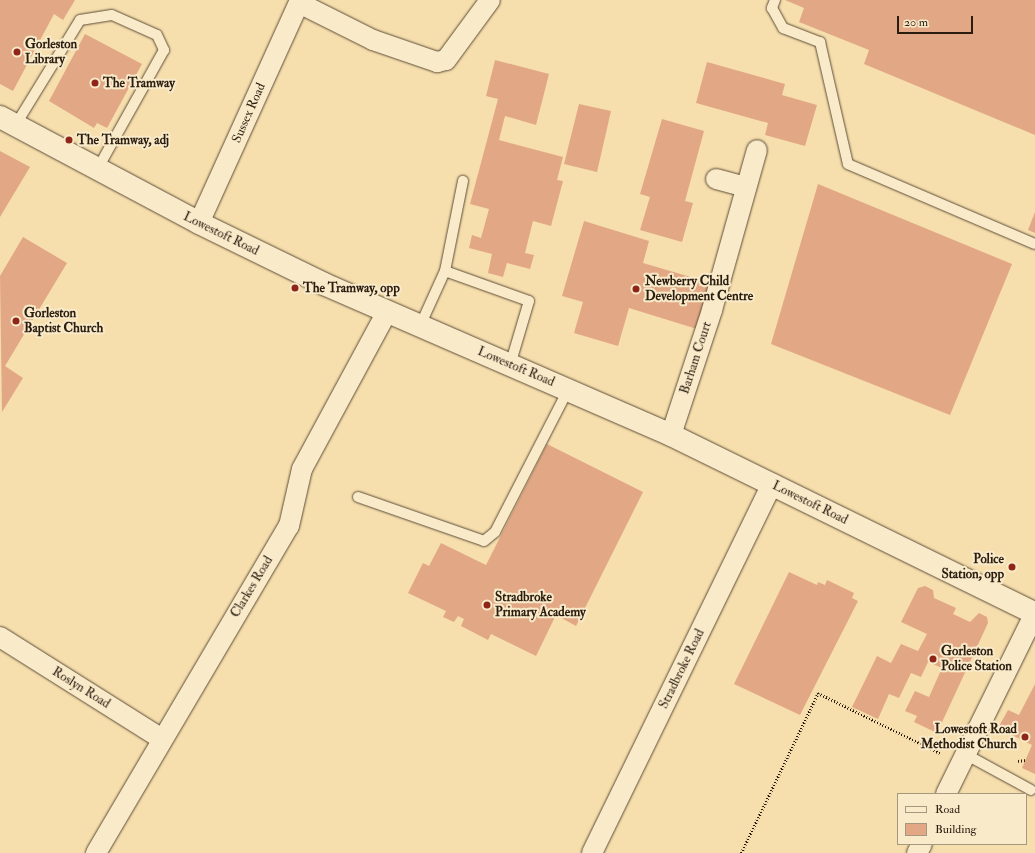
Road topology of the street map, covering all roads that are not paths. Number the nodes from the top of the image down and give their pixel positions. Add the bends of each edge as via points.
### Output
1 (490, 0) edge
2 (775, 0) edge
3 (295, 1) edge
4 (7, 122) edge
5 (757, 150) dead end
6 (97, 170) junction
7 (716, 178) dead end
8 (463, 181) dead end
9 (746, 187) junction
10 (199, 223) junction
11 (1035, 244) edge
12 (445, 271) junction
13 (387, 312) junction
14 (420, 326) junction
15 (510, 365) junction
16 (568, 390) junction
17 (671, 435) junction
18 (772, 484) junction
19 (358, 497) dead end
20 (1035, 613) edge
21 (0, 637) edge
22 (162, 739) junction
23 (963, 758) junction
24 (1032, 790) dead end
25 (946, 793) edge
26 (96, 853) edge
27 (592, 853) edge

1 - 3 street, Sussex Road via 446,60 437,62 373,40
2 - 11 lane via 772,8 783,28 820,42 848,164
3 - 10 street, Sussex Road
4 - 6 street, Lowestoft Road
4 - 6 lane via 80,20 118,16 157,35 164,50
5 - 9 street, Barham Court
6 - 10 street, Lowestoft Road
7 - 9 street
8 - 12 lane
9 - 17 street, Barham Court
10 - 13 street, Lowestoft Road
12 - 14 lane
12 - 15 lane via 529,301
13 - 14 street, Lowestoft Road
13 - 22 street, Clarkes Road via 302,469 289,526
14 - 15 street, Lowestoft Road
15 - 16 street, Lowestoft Road
16 - 17 street, Lowestoft Road
16 - 19 lane via 495,532 484,541
17 - 18 street, Lowestoft Road
18 - 20 street, Lowestoft Road
18 - 27 street, Stradbroke Road
20 - 23 street
21 - 22 street, Roslyn Road
22 - 26 street, Clarkes Road
23 - 24 lane
23 - 25 street

